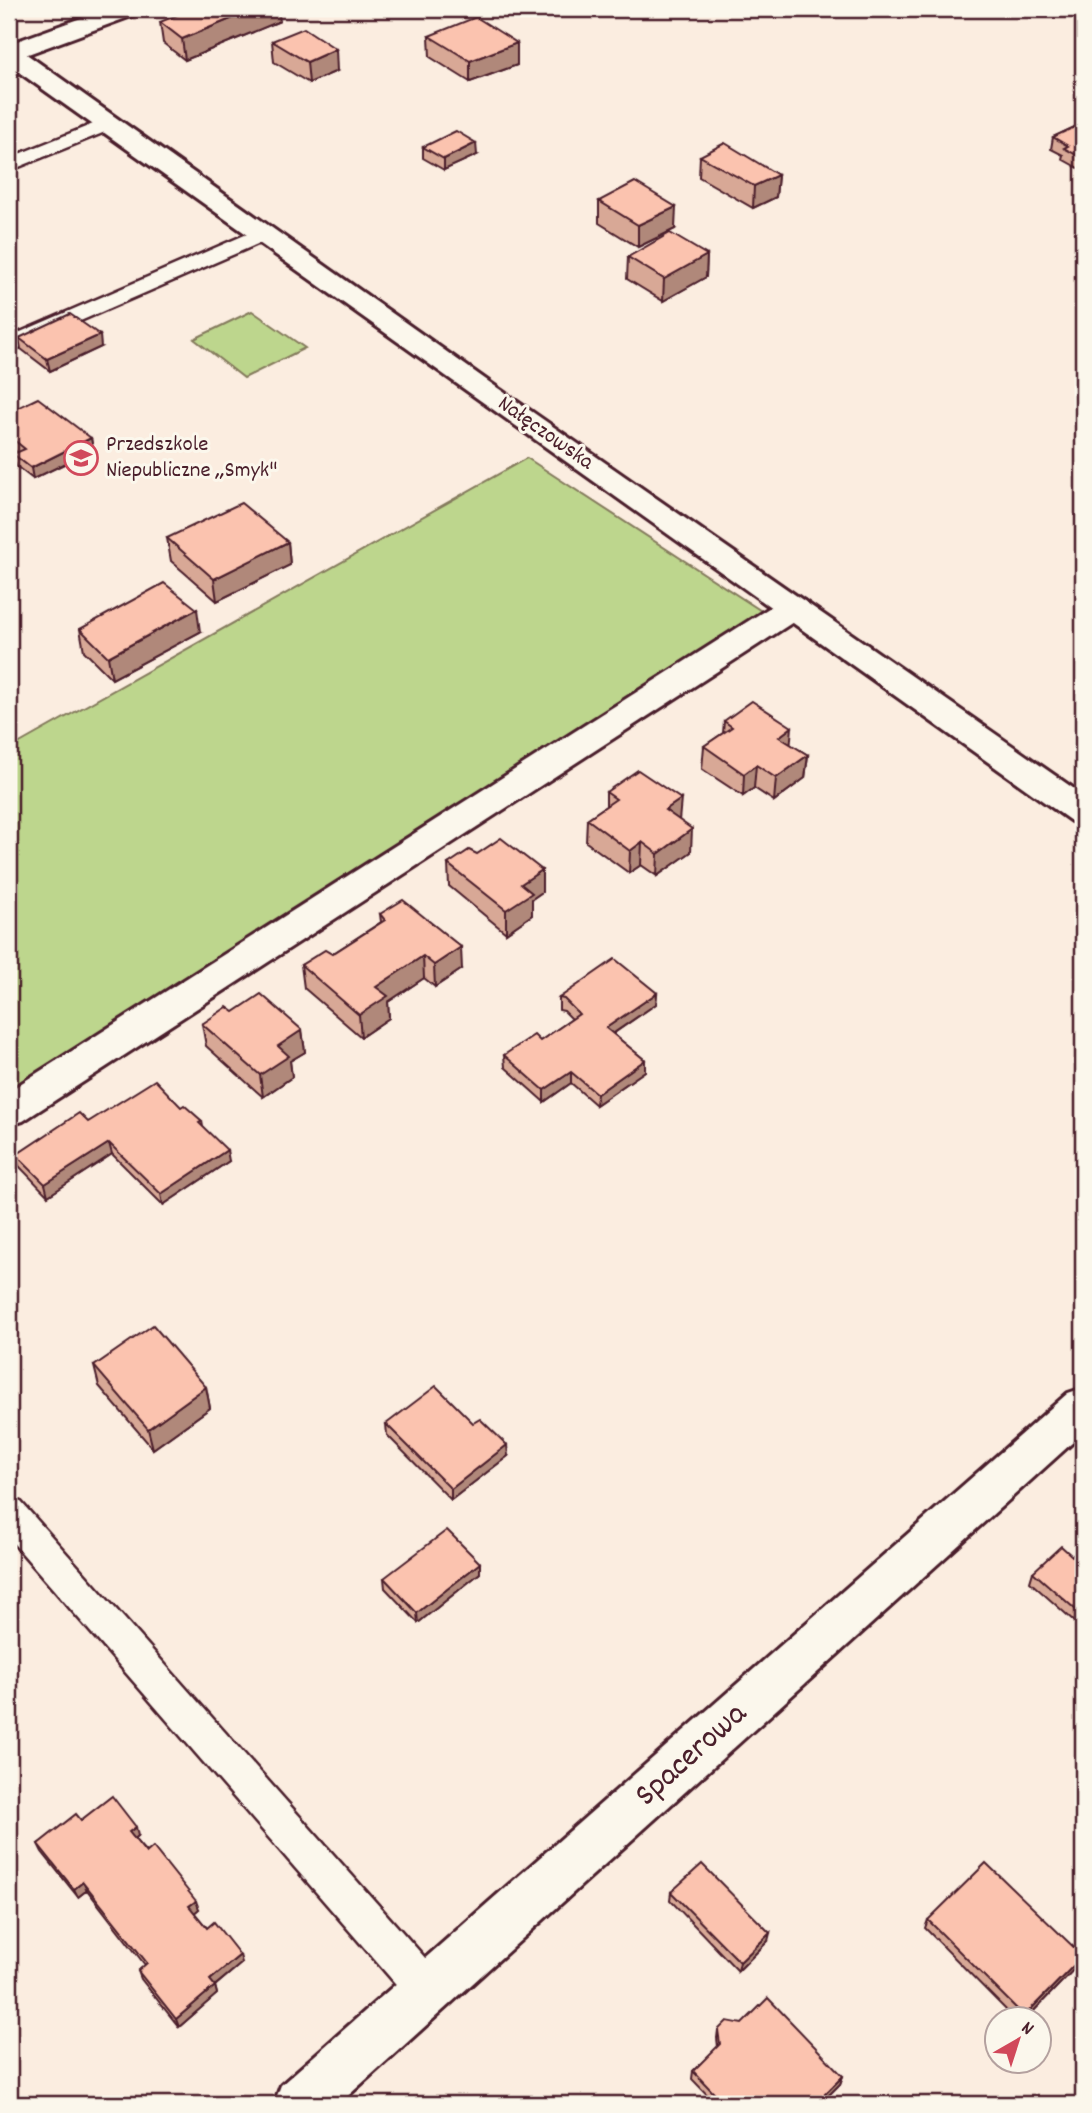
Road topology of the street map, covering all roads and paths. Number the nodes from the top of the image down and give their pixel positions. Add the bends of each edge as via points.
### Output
1 (128, 9) edge
2 (9, 53) edge
3 (108, 124) junction
4 (9, 165) edge
5 (261, 234) junction
6 (9, 345) edge
7 (792, 608) junction
8 (1083, 812) edge
9 (9, 1110) edge
10 (1083, 1406) edge
11 (9, 1513) edge
12 (428, 1991) junction
13 (300, 2104) edge

1 - 2 street
2 - 3 street, Nałęczowska
3 - 4 lane
3 - 5 street, Nałęczowska
5 - 6 lane
5 - 7 street, Nałęczowska
7 - 8 street, Nałęczowska
7 - 9 street
10 - 12 street, Spacerowa
11 - 12 lane
12 - 13 street, Spacerowa

